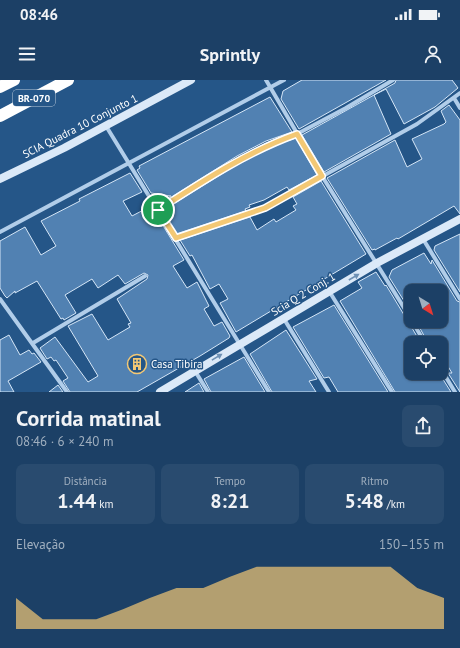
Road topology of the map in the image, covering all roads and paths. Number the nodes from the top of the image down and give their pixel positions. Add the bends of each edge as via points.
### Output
1 (14, 80) edge
2 (68, 80) edge
3 (191, 80) edge
4 (266, 80) edge
5 (284, 80) edge
6 (392, 80) edge
7 (0, 87) edge
8 (271, 88) junction
9 (460, 94) edge
10 (454, 98) junction
11 (460, 108) edge
12 (0, 116) edge
13 (106, 126) junction
14 (297, 134) junction
15 (129, 163) junction
16 (322, 176) junction
17 (0, 179) edge
18 (158, 210) junction
19 (460, 219) edge
20 (0, 232) edge
21 (176, 238) junction
22 (424, 239) junction
23 (377, 263) junction
24 (144, 276) dead end
25 (330, 291) junction
26 (0, 299) edge
27 (460, 300) edge
28 (404, 307) edge
29 (284, 319) junction
30 (33, 343) junction
31 (239, 344) junction
32 (195, 371) junction
33 (448, 380) edge
34 (67, 392) edge
35 (160, 392) edge
36 (208, 392) edge
37 (269, 392) edge
38 (329, 392) edge
39 (392, 392) edge
40 (455, 392) edge

1 - 7 highway, BR-070
2 - 12 highway, BR-070
3 - 13 street, SCIA Quadra 10 Conjunto 1
4 - 8 street
5 - 8 street
6 - 14 street
8 - 14 street
8 - 15 street
9 - 10 street
10 - 11 street
10 - 16 street via 417,124
13 - 15 street
13 - 17 street, SCIA Quadra 10 Conjunto 1
14 - 16 street
14 - 18 street via 268,144 239,159
15 - 18 street
15 - 20 street
16 - 21 street via 265,208
16 - 23 street
18 - 21 street
19 - 22 street, Scia Q 2 Conj. 1
21 - 31 street
22 - 23 street, Scia Q 2 Conj. 1
22 - 27 street
25 -> 23 street, Scia Q 2 Conj. 1
23 - 28 street
24 - 30 street
25 - 29 street, Scia Q 2 Conj. 1
25 - 39 street
26 - 30 street
29 - 31 street, Scia Q 2 Conj. 1
29 - 38 street
30 - 34 street
32 -> 31 street, Scia Q 2 Conj. 1
31 - 37 street
32 - 35 street, Scia Q 2 Conj. 1
32 - 36 street
33 - 40 street

